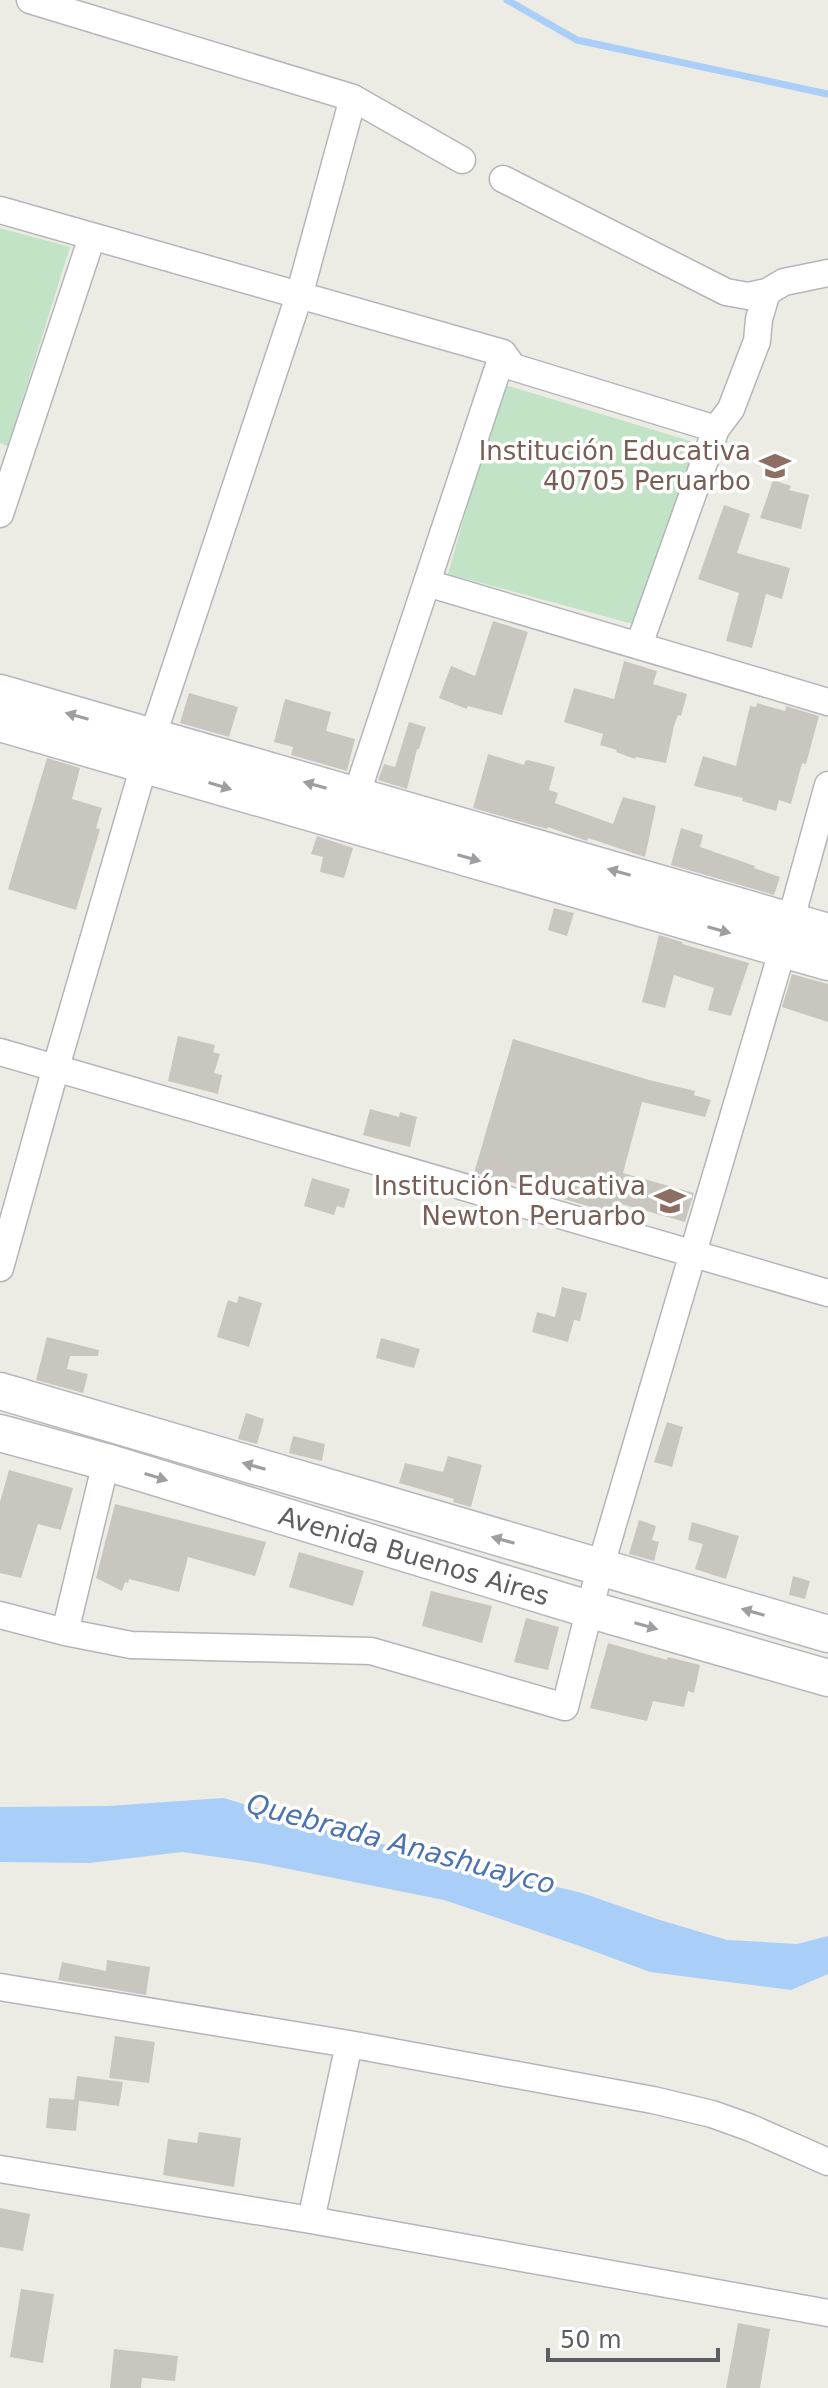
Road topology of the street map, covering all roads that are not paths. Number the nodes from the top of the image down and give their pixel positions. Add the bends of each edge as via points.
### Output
1 (30, 0) edge
2 (353, 98) junction
3 (462, 160) dead end
4 (503, 179) dead end
5 (0, 210) edge
6 (92, 237) junction
7 (828, 273) edge
8 (767, 292) junction
9 (299, 296) junction
10 (503, 353) junction
11 (716, 429) junction
12 (8, 463) edge
13 (0, 514) edge
14 (427, 583) junction
15 (639, 645) junction
16 (0, 693) edge
17 (828, 702) edge
18 (0, 723) edge
19 (148, 751) junction
20 (828, 785) edge
21 (356, 796) junction
22 (828, 932) edge
23 (787, 935) junction
24 (828, 962) edge
25 (0, 1052) edge
26 (56, 1067) junction
27 (693, 1253) junction
28 (0, 1268) edge
29 (828, 1293) edge
30 (0, 1391) edge
31 (0, 1433) edge
32 (106, 1462) junction
33 (600, 1568) junction
34 (588, 1609) junction
35 (0, 1615) edge
36 (65, 1632) junction
37 (828, 1634) edge
38 (828, 1678) edge
39 (0, 1987) edge
40 (349, 2044) junction
41 (828, 2162) edge
42 (0, 2169) edge
43 (311, 2220) junction
44 (828, 2313) edge

1 - 2 street
2 - 3 street
2 - 9 street
4 - 8 street via 726,292
5 - 6 street
6 - 9 street
6 - 12 street
7 - 8 street via 784,282
8 - 11 street via 757,341 731,409
9 - 10 street
9 - 19 street
10 - 11 street via 513,367
10 - 14 street
11 - 15 street
12 - 13 street
14 - 15 street
14 - 21 street
15 - 17 street
19 -> 16 main road
18 - 19 main road
21 -> 19 main road
19 -> 23 main road
19 - 26 street
20 - 23 street
23 -> 21 main road
22 - 23 main road
23 - 24 main road
23 - 27 street
25 - 26 street
26 - 27 street
26 - 28 street
27 - 29 street
27 - 33 street
33 -> 30 main road, Avenida Buenos Aires
31 - 32 main road, Avenida Buenos Aires
32 -> 34 main road, Avenida Buenos Aires
32 - 36 street
33 - 34 street
37 -> 33 main road, Avenida Buenos Aires
34 - 36 street via 565,1707 371,1651 131,1645
34 -> 38 main road, Avenida Buenos Aires
35 - 36 street
39 - 40 street
40 - 41 street via 712,2114
40 - 43 street
42 - 43 street
43 - 44 street

